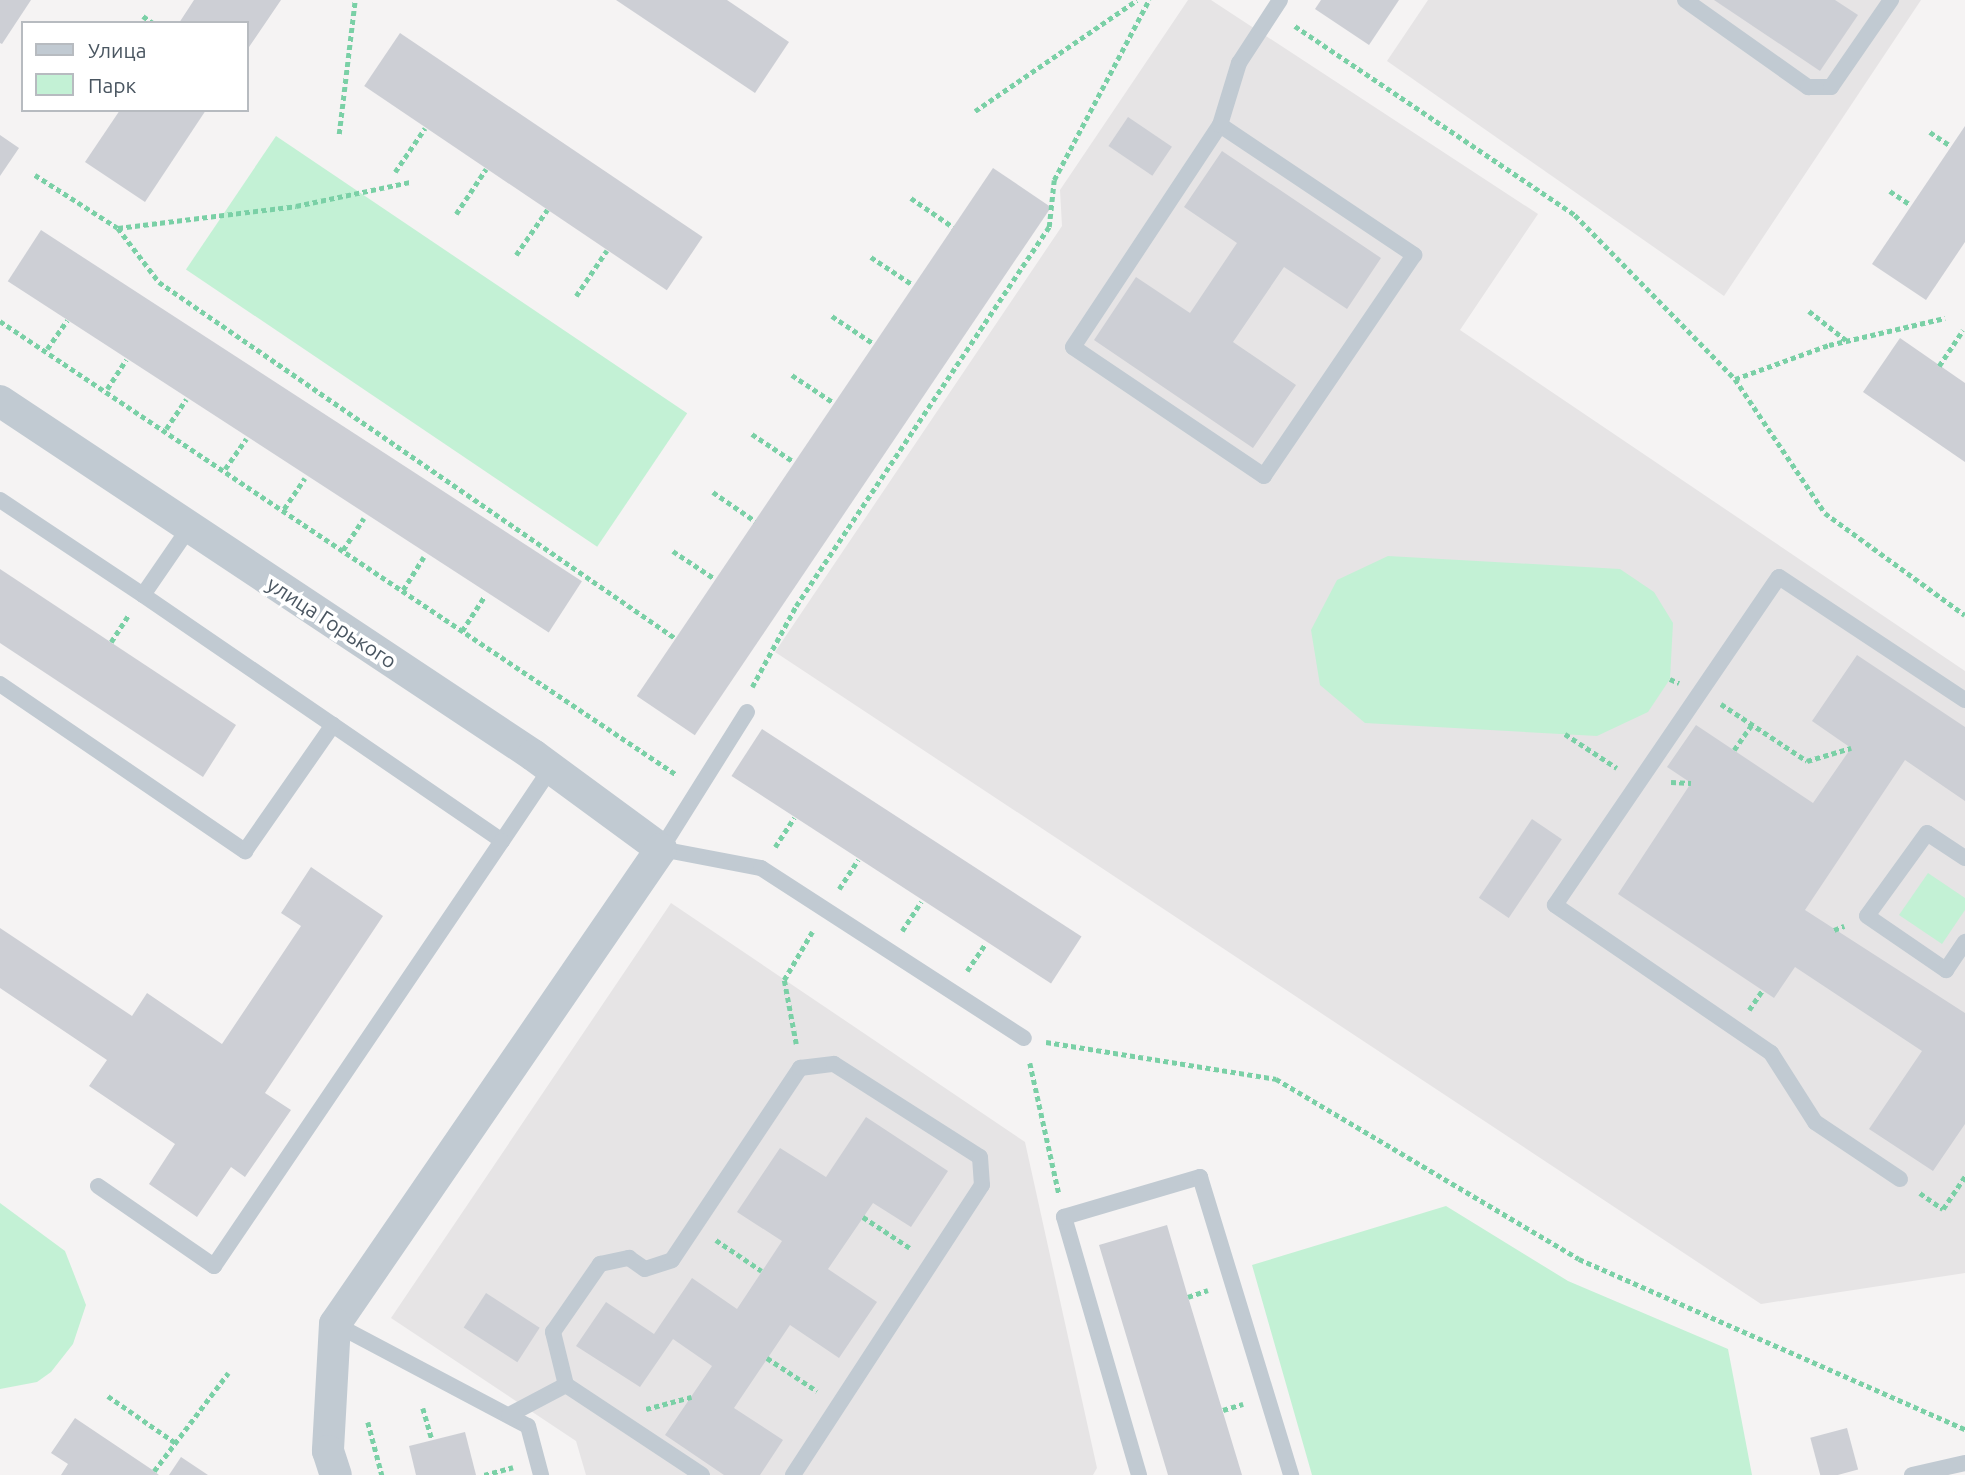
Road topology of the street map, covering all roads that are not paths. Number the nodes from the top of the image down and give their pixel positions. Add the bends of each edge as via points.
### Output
1 (1685, 0) edge
2 (1891, 0) edge
3 (1276, 5) edge
4 (1220, 125) junction
5 (0, 401) edge
6 (0, 500) edge
7 (189, 528) junction
8 (143, 595) junction
9 (0, 684) edge
10 (1965, 700) edge
11 (747, 712) road end
12 (332, 725) junction
13 (551, 768) junction
14 (502, 841) junction
15 (662, 849) junction
16 (1965, 858) edge
17 (1965, 943) edge
18 (1024, 1038) road end
19 (1900, 1179) road end
20 (98, 1186) dead end
21 (335, 1324) junction
22 (566, 1385) junction
23 (509, 1415) junction
24 (1965, 1463) edge
25 (336, 1475) edge
26 (541, 1475) edge
27 (702, 1475) edge
28 (793, 1475) edge
29 (1139, 1475) edge
30 (1291, 1475) edge
31 (1912, 1475) edge

1 - 2 lane via 1808,87 1831,87
3 - 4 lane via 1240,63
4 - 4 lane via 1073,347 1264,476 1414,256
5 - 7 street, улица Горького
6 - 8 lane
7 - 8 lane
7 - 13 street, улица Горького
8 - 12 lane
9 - 12 lane via 245,851
10 - 19 lane via 1779,578 1555,905 1771,1053 1815,1122
11 - 15 lane
12 - 14 lane
13 - 14 lane
13 - 15 street, улица Горького
14 - 20 lane via 214,1266
15 - 18 lane via 761,868
15 - 21 street
16 - 17 lane via 1927,832 1867,916 1946,970
21 - 23 lane
21 - 25 street via 328,1451
22 - 23 lane
22 - 27 lane
22 - 28 lane via 553,1332 600,1264 629,1258 645,1269 672,1260 800,1068 834,1064 980,1157 982,1185
23 - 26 lane via 528,1426
24 - 31 lane
29 - 30 lane via 1064,1217 1200,1177

